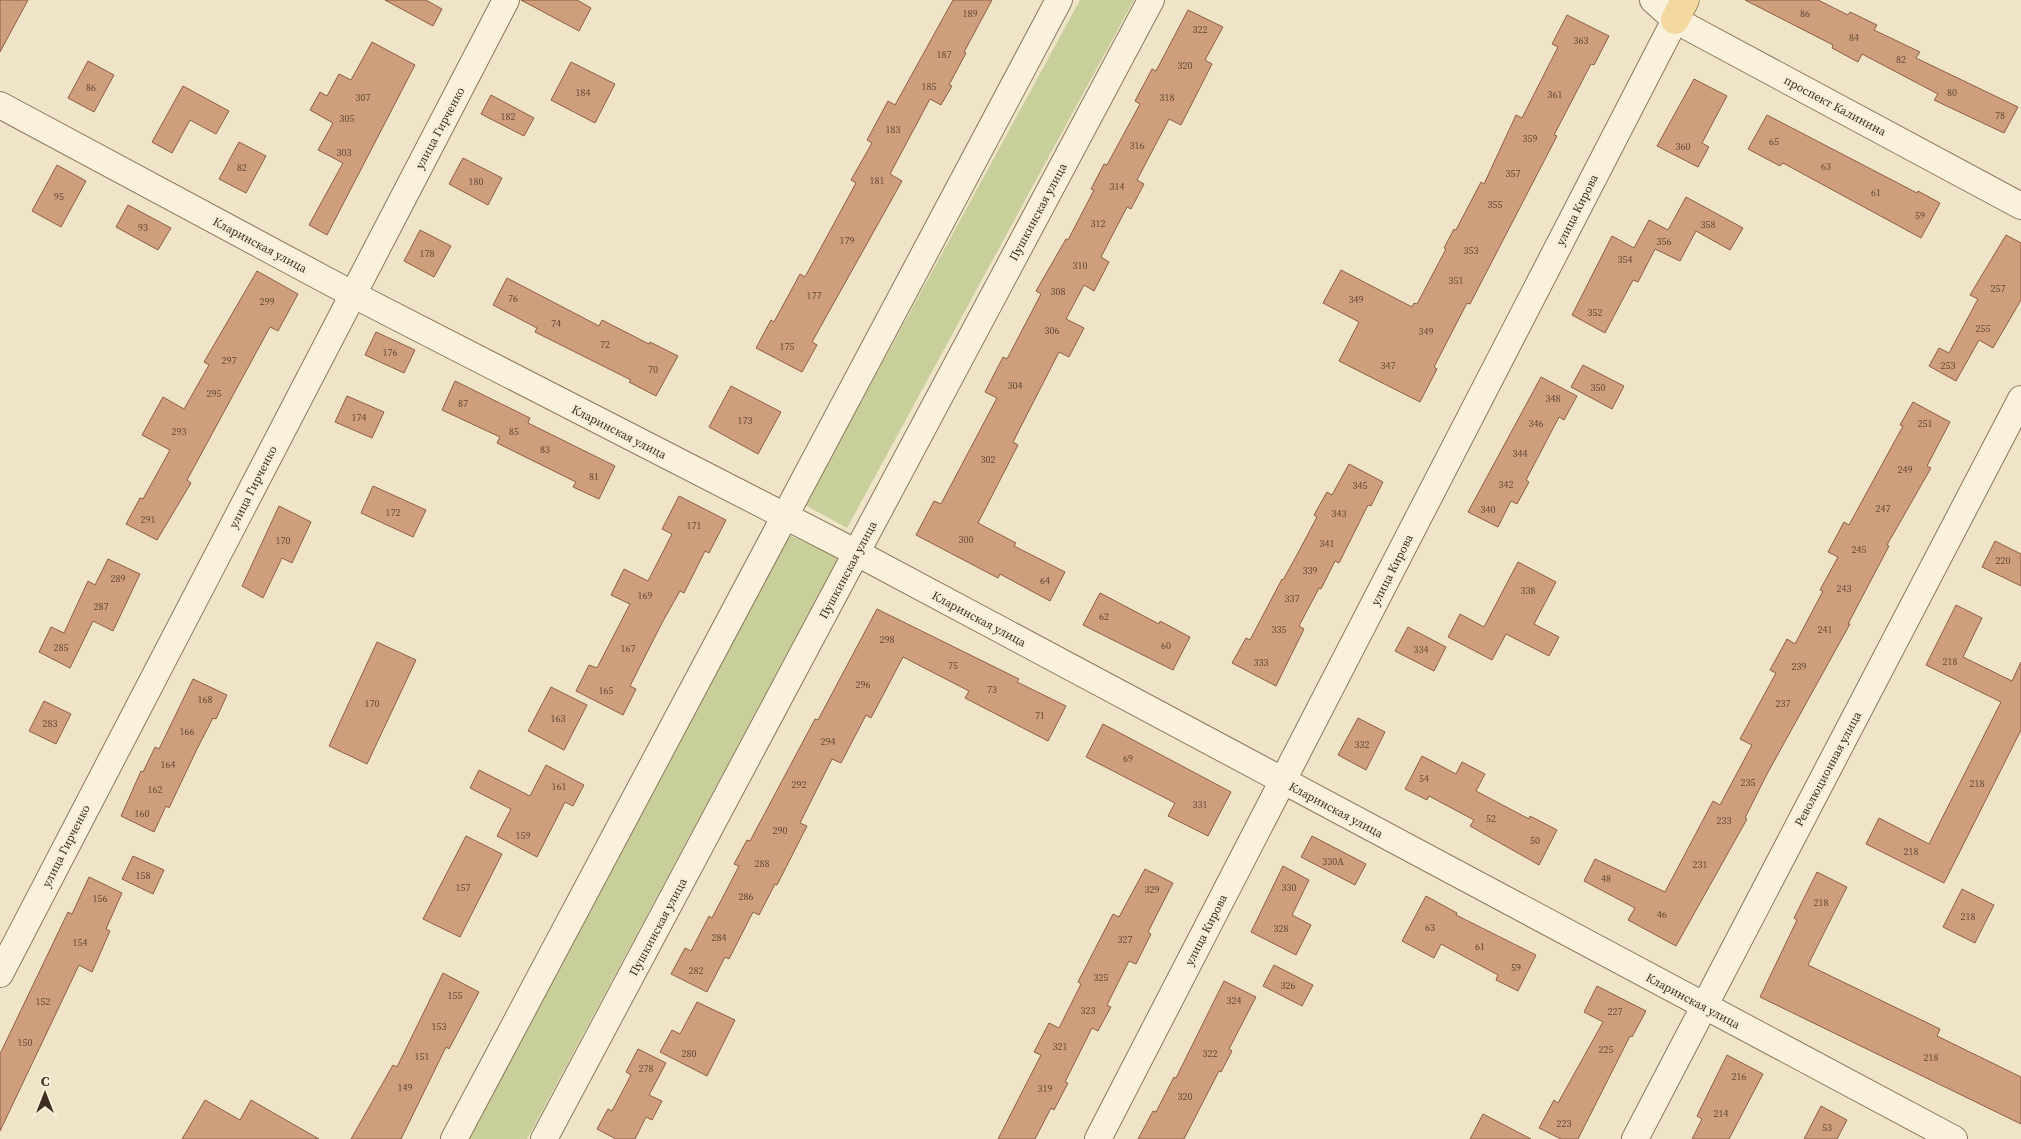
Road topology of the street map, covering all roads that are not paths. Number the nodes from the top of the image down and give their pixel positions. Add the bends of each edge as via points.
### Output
1 (506, 0) edge
2 (1060, 0) edge
3 (1151, 0) edge
4 (1653, 0) edge
5 (1680, 10) edge
6 (0, 105) edge
7 (2021, 206) edge
8 (352, 294) junction
9 (2021, 399) edge
10 (785, 518) junction
11 (857, 553) junction
12 (1283, 782) junction
13 (0, 974) edge
14 (1704, 1007) junction
15 (454, 1139) edge
16 (544, 1139) edge
17 (1098, 1139) edge
18 (1635, 1139) edge
19 (1954, 1139) edge

1 - 8 street, улица Гирченко
2 - 10 street
3 - 11 street, Пушкинская улица
4 - 5 street, проспект Калинина
5 - 7 street, проспект Калинина
5 - 12 street, улица Кирова
6 - 8 street, Кларинская улица
8 - 10 street, Кларинская улица
8 - 13 street, улица Гирченко
9 - 14 street, Революционная улица
10 - 11 street, Кларинская улица
10 - 15 street
11 - 12 street, Кларинская улица
11 - 16 street, Пушкинская улица
12 - 14 street, Кларинская улица
12 - 17 street, улица Кирова
14 - 18 street, Революционная улица
14 - 19 street, Кларинская улица

